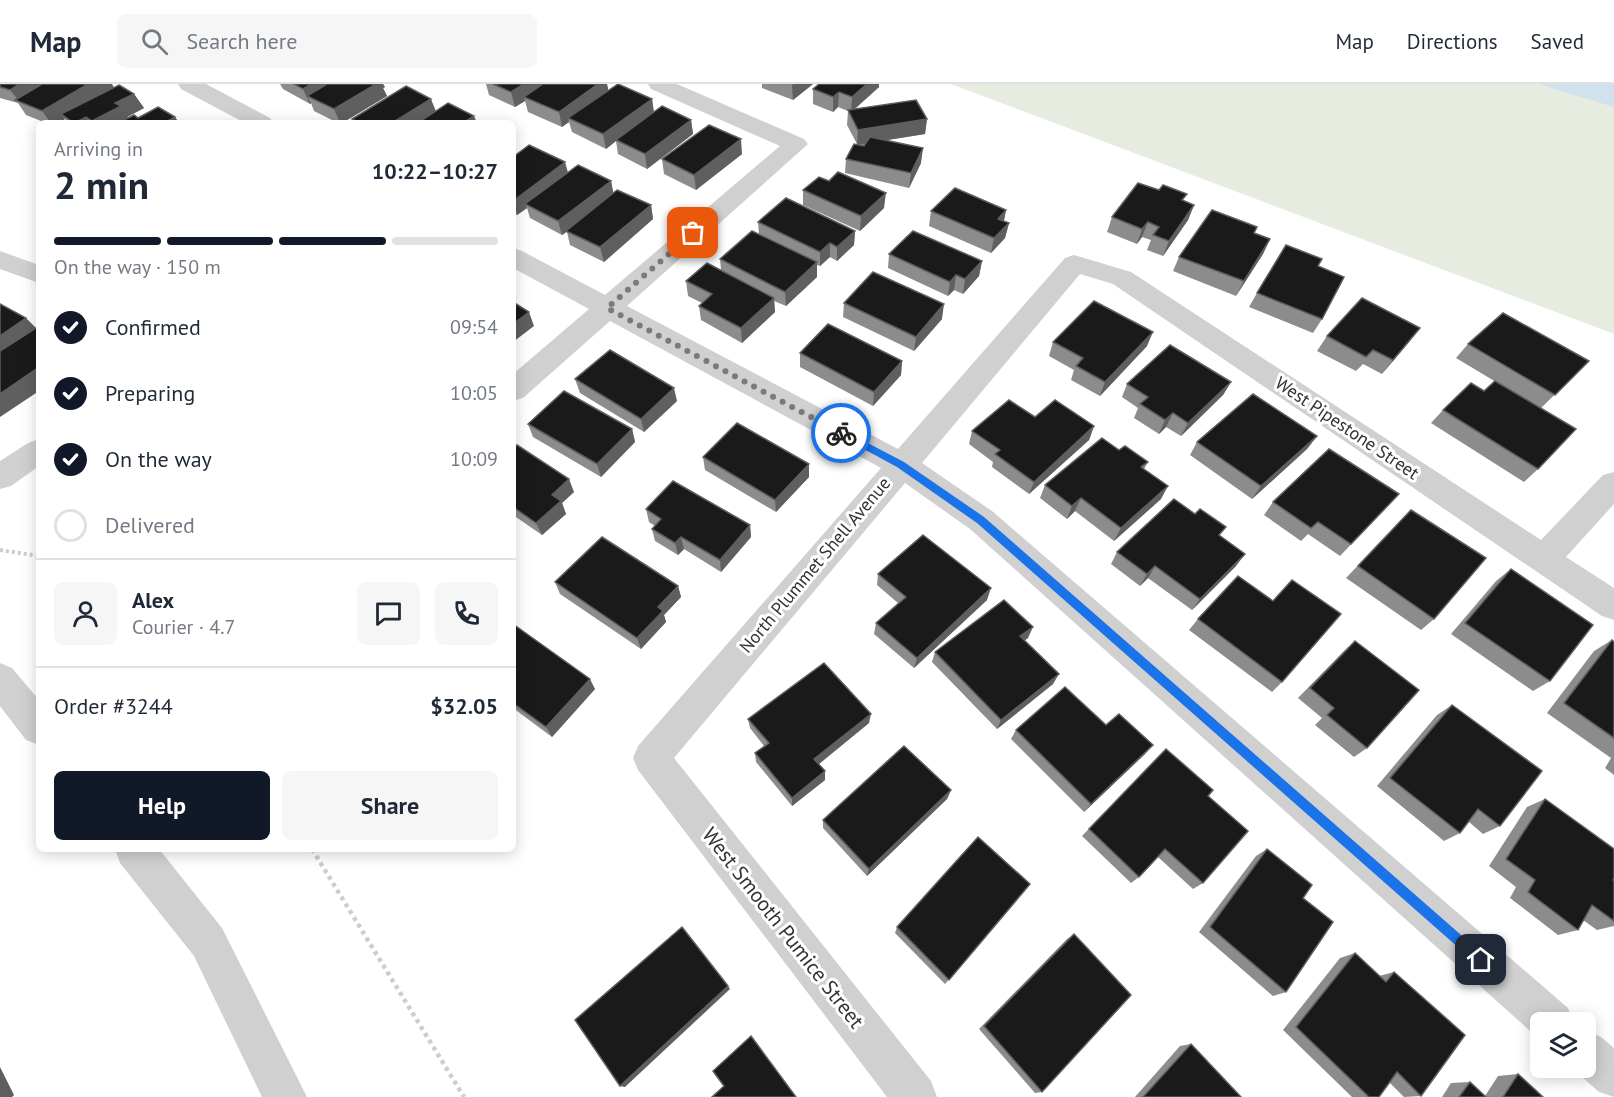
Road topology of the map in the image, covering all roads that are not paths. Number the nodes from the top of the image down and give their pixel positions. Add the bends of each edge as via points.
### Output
1 (189, 84) edge
2 (659, 84) edge
3 (256, 120) edge
4 (516, 259) edge
5 (0, 260) edge
6 (1074, 264) joint
7 (36, 273) edge
8 (607, 308) junction
9 (516, 387) edge
10 (36, 453) edge
11 (900, 464) junction
12 (0, 477) edge
13 (1614, 484) edge
14 (1544, 559) junction
15 (1614, 606) edge
16 (0, 679) edge
17 (36, 724) edge
18 (651, 758) joint
19 (136, 852) edge
20 (1540, 1012) edge
21 (1596, 1061) edge
22 (1614, 1077) edge
23 (285, 1097) edge
24 (915, 1097) edge

1 - 3 street
2 - 8 street via 796,144
4 - 8 street
5 - 7 street
6 - 11 street, North Plummet Shell Avenue
6 - 14 street, West Pipestone Street via 1122,278
8 - 9 street
8 - 11 street
10 - 12 street
11 - 18 street, North Plummet Shell Avenue
11 - 20 street via 981,520
13 - 14 street
14 - 15 street, West Pipestone Street
16 - 17 street
18 - 24 street, West Smooth Pumice Street
19 - 23 street via 208,942
21 - 22 street

